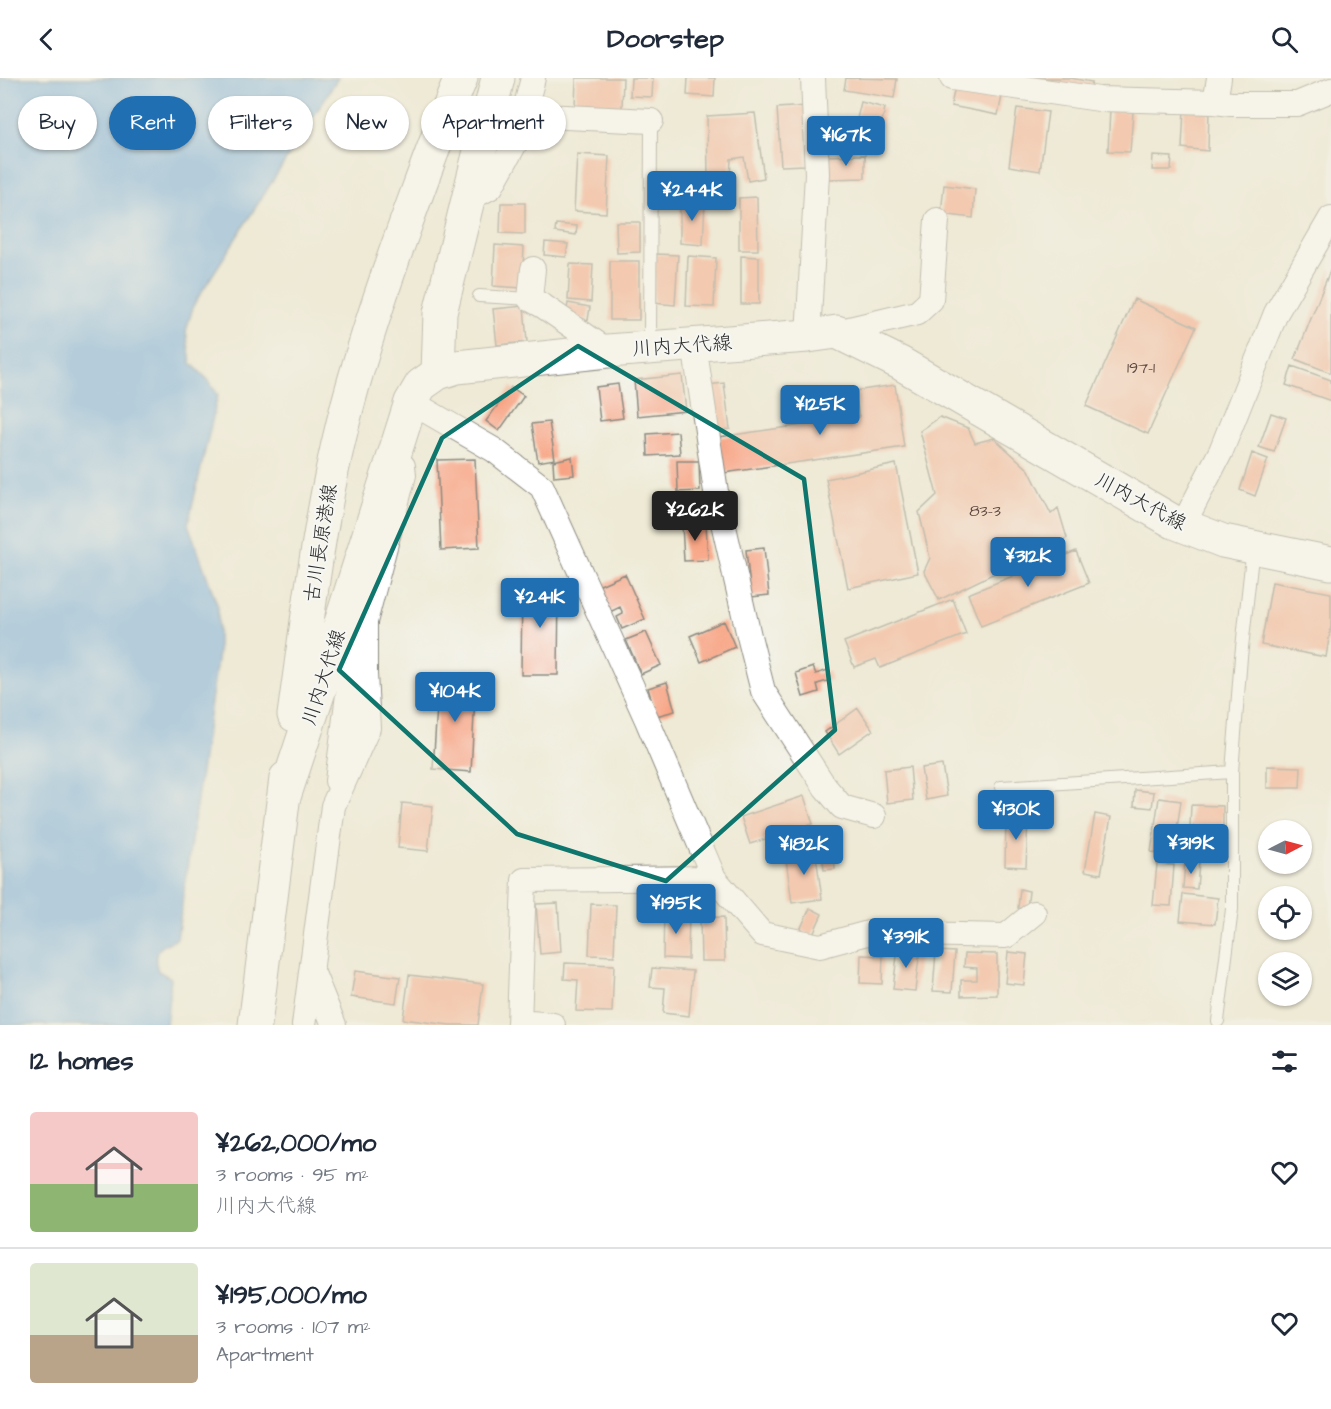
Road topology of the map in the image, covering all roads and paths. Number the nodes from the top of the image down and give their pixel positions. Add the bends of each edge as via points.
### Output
1 (461, 78) edge
2 (498, 78) edge
3 (533, 78) edge
4 (813, 78) edge
5 (952, 78) edge
6 (1219, 78) edge
7 (1008, 82) edge
8 (1331, 90) edge
9 (528, 96) edge
10 (1215, 102) junction
11 (566, 117) edge
12 (651, 121) joint
13 (511, 150) edge
14 (469, 199) junction
15 (1331, 218) edge
16 (937, 220) dead end
17 (534, 269) dead end
18 (479, 296) dead end
19 (530, 299) junction
20 (823, 334) junction
21 (694, 344) junction
22 (650, 348) junction
23 (608, 351) junction
24 (438, 372) junction
25 (411, 402) junction
26 (401, 436) junction
27 (1183, 525) junction
28 (1253, 547) junction
29 (1331, 563) edge
30 (1232, 772) junction
31 (1001, 787) dead end
32 (283, 800) junction
33 (874, 816) dead end
34 (714, 878) junction
35 (1034, 913) dead end
36 (312, 970) junction
37 (1218, 1021) dead end
38 (519, 1023) edge
39 (255, 1025) edge
40 (304, 1025) edge
41 (334, 1025) edge
42 (553, 1025) edge

1 - 32 main road, 古川長原港線 via 374,315 343,424 319,540
2 - 14 main road
3 - 9 street
4 - 20 street
5 - 7 street
6 - 10 street
7 - 10 street via 1099,99
8 - 10 street via 1297,105
11 - 12 street
12 - 22 lane
13 - 14 street via 491,187
14 - 24 main road via 440,314
15 - 27 street via 1276,313 1221,451
16 - 20 street via 931,300 917,313
17 - 19 street
18 - 19 lane
19 - 23 street
20 - 21 main road, 川内大代線
20 - 27 main road, 川内大代線 via 900,363
21 - 22 main road, 川内大代線
21 - 33 street via 716,492 763,691 842,807
22 - 23 main road, 川内大代線
23 - 24 main road, 川内大代線
24 - 25 main road, 川内大代線 via 421,385
25 - 26 main road, 川内大代線
25 - 34 street via 494,450 542,487
26 - 32 main road, 川内大代線
26 - 36 street via 404,475 365,622 368,728 333,806
27 - 28 main road, 川内大代線 via 1223,541
28 - 29 main road, 川内大代線
28 - 30 lane
30 - 31 lane
30 - 37 lane via 1232,909
32 - 39 main road, 古川長原港線
34 - 35 street via 762,934 820,946 868,933 1005,936
34 - 38 street via 524,880
36 - 40 street
36 - 41 street
38 - 42 street

